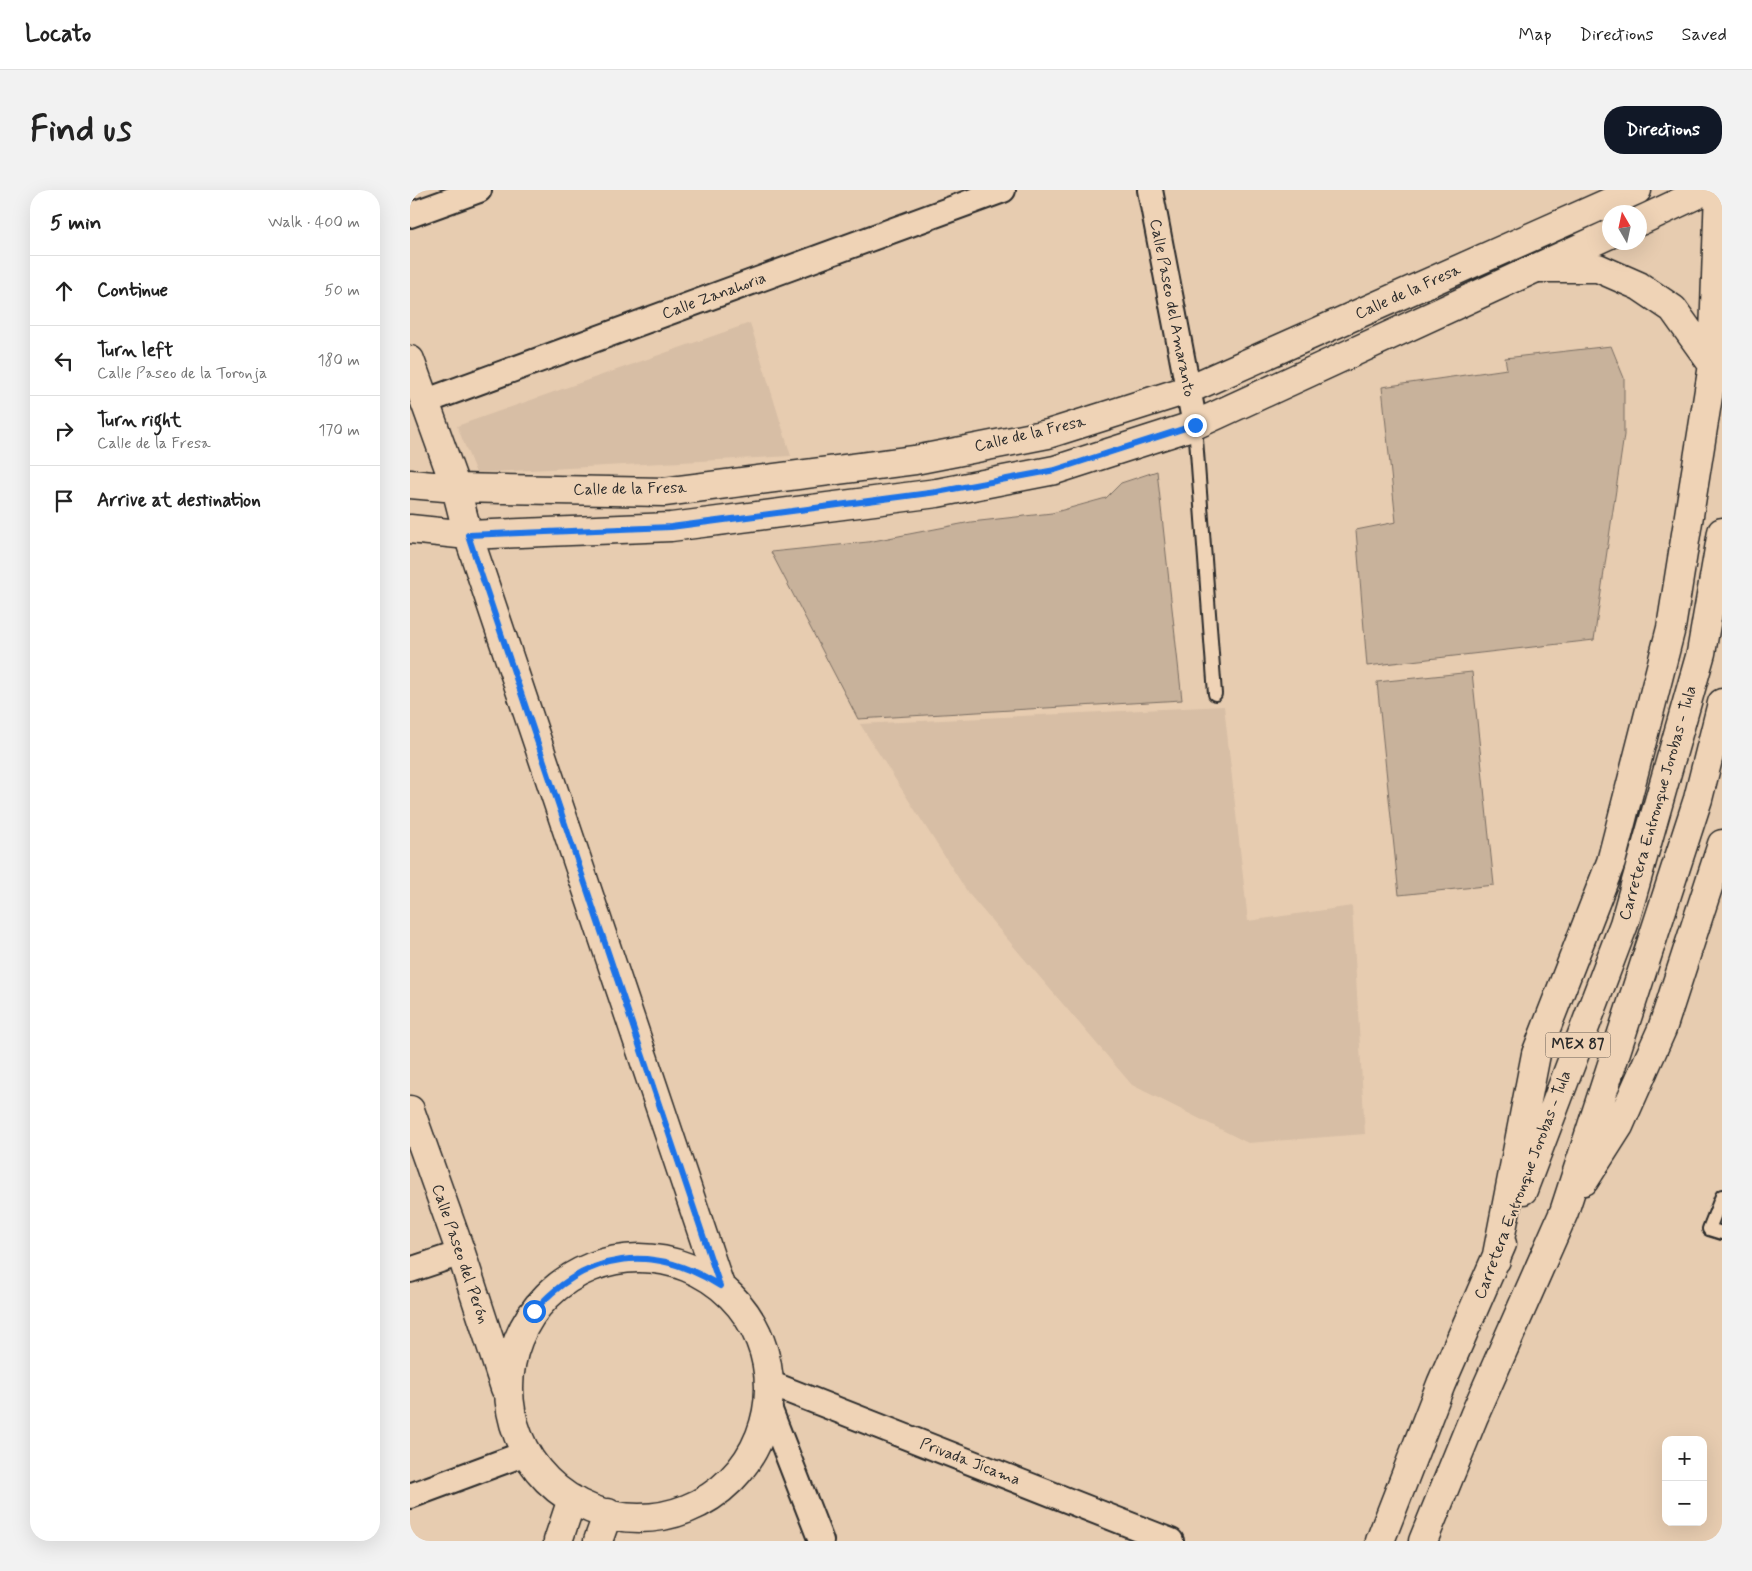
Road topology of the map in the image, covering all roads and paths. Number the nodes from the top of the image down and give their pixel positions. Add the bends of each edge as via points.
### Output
1 (479, 190) edge
2 (1003, 190) edge
3 (1150, 190) edge
4 (1637, 190) edge
5 (1706, 190) edge
6 (1719, 190) edge
7 (410, 215) edge
8 (1647, 218) edge
9 (1602, 238) edge
10 (1537, 268) junction
11 (1719, 281) edge
12 (410, 360) edge
13 (1713, 365) junction
14 (1187, 390) junction
15 (424, 402) junction
16 (1195, 425) junction
17 (410, 484) edge
18 (456, 488) junction
19 (410, 529) edge
20 (1722, 532) edge
21 (468, 535) junction
22 (1215, 694) dead end
23 (1722, 703) edge
24 (1722, 844) edge
25 (410, 1110) edge
26 (1722, 1196) edge
27 (1564, 1212) junction
28 (1722, 1233) edge
29 (461, 1253) junction
30 (1496, 1260) junction
31 (410, 1270) edge
32 (720, 1286) junction
33 (769, 1394) junction
34 (509, 1398) junction
35 (526, 1453) junction
36 (410, 1496) edge
37 (572, 1499) junction
38 (608, 1513) junction
39 (558, 1541) edge
40 (598, 1541) edge
41 (821, 1541) edge
42 (1171, 1541) edge
43 (1380, 1541) edge
44 (1423, 1541) edge

1 - 7 street
2 - 15 street, Calle Zanahoria
3 - 14 street, Calle Paseo del Amaranto
4 - 14 street, Calle de la Fresa
5 - 8 street
6 - 11 street
9 - 10 street, Calle de la Fresa
10 - 13 street via 1598,268 1639,286 1672,309
10 - 16 street, Calle de la Fresa
11 - 13 street
12 - 15 street
13 - 30 street via 1671,628 1653,705 1611,862 1536,1054
14 - 16 street, Calle Paseo del Amaranto
14 - 18 street, Calle de la Fresa via 1048,434 915,460 664,492
15 - 18 street
16 - 21 street, Calle de la Fresa via 1055,470 937,492 671,527
16 - 22 lane
17 - 18 street, Calle de la Fresa
18 - 21 street
19 - 21 street, Calle de la Fresa
20 - 30 street, Carretera Entronque Jorobas - Tula / MEX 87 via 1701,653 1624,924
21 - 32 street
23 - 27 street, Carretera Entronque Jorobas - Tula / MEX 87 via 1698,799
24 - 27 street via 1662,1029 1620,1126
25 - 29 street, Calle Paseo del Perón
26 - 28 lane via 1709,1229
27 - 44 street, Carretera Entronque Jorobas - Tula / MEX 87
29 - 31 street
29 - 34 street, Calle Paseo del Perón
30 - 43 street, Carretera Entronque Jorobas - Tula / MEX 87 via 1440,1384
32 - 33 street via 736,1301 760,1339 767,1361
32 - 34 street via 686,1267 657,1260 634,1258 588,1268 549,1294 534,1311 514,1353 509,1375
33 - 38 street via 763,1430 752,1453 718,1491 672,1514 646,1518
33 - 41 street
33 - 42 street, Privada Jícama
34 - 35 street via 518,1436
35 - 36 street
35 - 37 street via 554,1487
37 - 38 street
37 - 39 street
38 - 40 street

